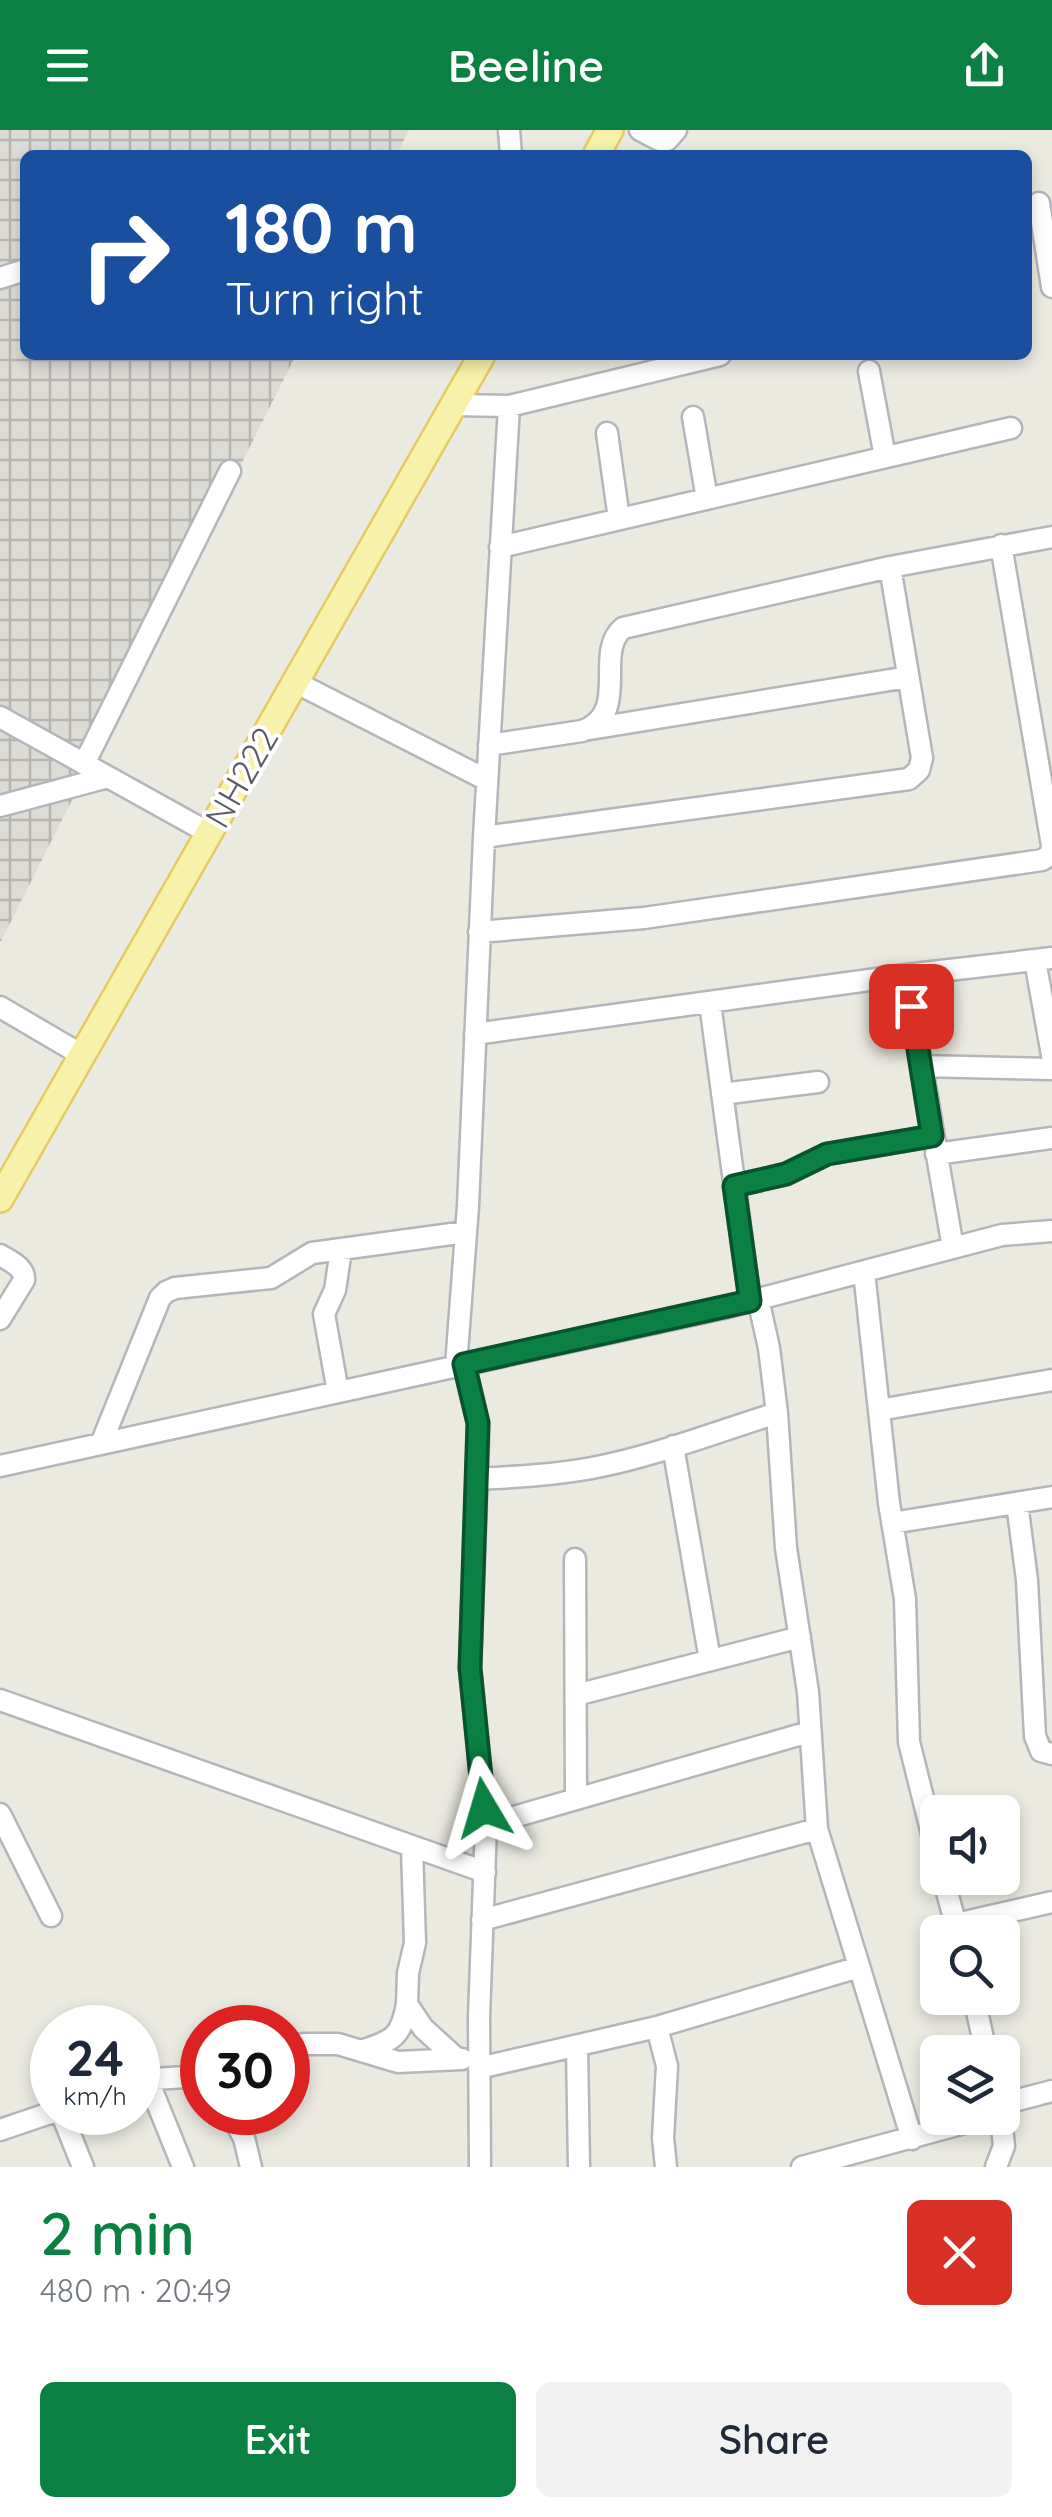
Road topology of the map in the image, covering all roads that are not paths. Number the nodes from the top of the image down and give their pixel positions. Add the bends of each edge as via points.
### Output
1 (640, 130) edge
2 (676, 130) edge
3 (1039, 203) dead end
4 (1042, 257) edge
5 (1052, 287) edge
6 (479, 360) edge
7 (699, 360) edge
8 (869, 371) dead end
9 (454, 404) junction
10 (510, 406) junction
11 (693, 416) dead end
12 (1011, 428) dead end
13 (607, 433) dead end
14 (885, 458) junction
15 (230, 470) dead end
16 (706, 499) junction
17 (619, 520) junction
18 (1052, 537) edge
19 (1001, 545) junction
20 (500, 547) junction
21 (890, 568) junction
22 (908, 677) junction
23 (296, 682) junction
24 (0, 718) edge
25 (588, 729) junction
26 (489, 745) junction
27 (1044, 753) edge
28 (84, 764) junction
29 (108, 777) junction
30 (487, 780) junction
31 (0, 806) edge
32 (209, 833) junction
33 (484, 837) junction
34 (1051, 851) edge
35 (480, 932) junction
36 (1043, 959) edge
37 (906, 975) junction
38 (710, 1003) junction
39 (0, 1007) edge
40 (475, 1034) junction
41 (82, 1055) junction
42 (1052, 1055) edge
43 (921, 1066) junction
44 (1052, 1069) edge
45 (818, 1082) dead end
46 (722, 1094) junction
47 (1052, 1138) edge
48 (934, 1145) junction
49 (734, 1186) junction
50 (0, 1199) edge
51 (1052, 1230) edge
52 (466, 1232) junction
53 (953, 1248) junction
54 (341, 1250) junction
55 (0, 1255) edge
56 (864, 1272) junction
57 (754, 1300) junction
58 (0, 1319) edge
59 (460, 1365) junction
60 (1052, 1380) edge
61 (338, 1392) junction
62 (879, 1410) junction
63 (777, 1413) junction
64 (101, 1444) junction
65 (673, 1446) junction
66 (0, 1466) edge
67 (476, 1480) junction
68 (1052, 1497) edge
69 (1017, 1503) junction
70 (892, 1524) junction
71 (575, 1559) dead end
72 (800, 1636) junction
73 (710, 1660) junction
74 (576, 1695) junction
75 (0, 1700) edge
76 (809, 1732) junction
77 (1052, 1754) edge
78 (922, 1795) edge
79 (576, 1799) junction
80 (0, 1814) edge
81 (486, 1825) junction
82 (817, 1829) junction
83 (412, 1848) junction
84 (484, 1872) junction
85 (1052, 1902) edge
86 (1004, 1915) edge
87 (52, 1916) dead end
88 (482, 1920) junction
89 (859, 1966) junction
90 (407, 2004) junction
91 (658, 2027) junction
92 (310, 2044) edge
93 (578, 2047) junction
94 (361, 2051) junction
95 (458, 2060) junction
96 (479, 2063) junction
97 (1052, 2091) edge
98 (1020, 2099) edge
99 (160, 2117) edge
100 (30, 2120) edge
101 (0, 2130) edge
102 (70, 2135) edge
103 (242, 2135) edge
104 (923, 2135) edge
105 (1002, 2135) edge
106 (912, 2138) junction
107 (83, 2167) edge
108 (184, 2167) edge
109 (251, 2167) edge
110 (480, 2167) edge
111 (579, 2167) edge
112 (666, 2167) edge
113 (802, 2167) edge
114 (996, 2167) edge

1 - 2 street via 660,140
3 - 4 street
4 - 5 street
6 - 9 main road, NH222
7 - 10 street
8 - 14 street
9 - 10 street
9 - 23 main road, NH222
10 - 20 street
11 - 16 street
12 - 14 street
13 - 17 street
14 - 16 street
15 - 28 street
16 - 17 street
17 - 20 street
18 - 19 street
19 - 21 street
19 - 27 street
20 - 26 street
21 - 22 street
21 - 25 street via 623,628 613,643 609,701
22 - 25 street
22 - 33 street via 922,758 909,779
23 - 30 street
23 - 32 main road, NH222
24 - 28 street
25 - 26 street
26 - 30 street
27 - 34 street
28 - 29 street
29 - 31 street
29 - 32 street
30 - 33 street
32 - 41 main road, NH222
33 - 35 street
34 - 35 street via 1042,860 644,918
35 - 40 street
36 - 37 street
36 - 42 street
37 - 38 street
37 - 43 street
38 - 40 street
38 - 46 street
39 - 41 street
40 - 52 street
41 - 50 main road, NH222
43 - 44 street
43 - 48 street
45 - 46 street
46 - 49 street
47 - 48 street
48 - 49 street via 827,1154 786,1174
48 - 53 street
49 - 57 street
51 - 53 street
52 - 54 street
52 - 59 street
53 - 56 street
54 - 61 street via 324,1314
54 - 64 street via 312,1253 271,1278 166,1292
55 - 58 street via 21,1269 24,1280
56 - 57 street
56 - 62 street
57 - 59 street
57 - 63 street via 769,1348
59 - 61 street
59 - 67 street via 478,1423
60 - 62 street
61 - 64 street
62 - 70 street
63 - 65 street
63 - 72 street
64 - 66 street
65 - 67 street via 558,1474
65 - 73 street
67 - 81 street via 470,1668
68 - 69 street
69 - 70 street
69 - 77 street via 1035,1736 1041,1751
70 - 78 street via 904,1598 909,1742
71 - 74 street
72 - 73 street
72 - 76 street
73 - 74 street
74 - 79 street
75 - 83 street
76 - 79 street
76 - 82 street
79 - 81 street
80 - 87 street
81 - 84 street
82 - 88 street
82 - 89 street
83 - 84 street
83 - 90 street via 416,1943
84 - 88 street
85 - 86 street
88 - 96 street
89 - 91 street
89 - 106 street
90 - 94 street via 394,2038
90 - 95 street
91 - 93 street
91 - 112 street via 667,2066
92 - 94 street
93 - 96 street
93 - 111 street
94 - 95 street via 398,2062
95 - 96 street
96 - 110 street
97 - 98 street
99 - 108 street
100 - 101 street
102 - 107 street
103 - 109 street
104 - 106 street
105 - 114 street
106 - 113 street

